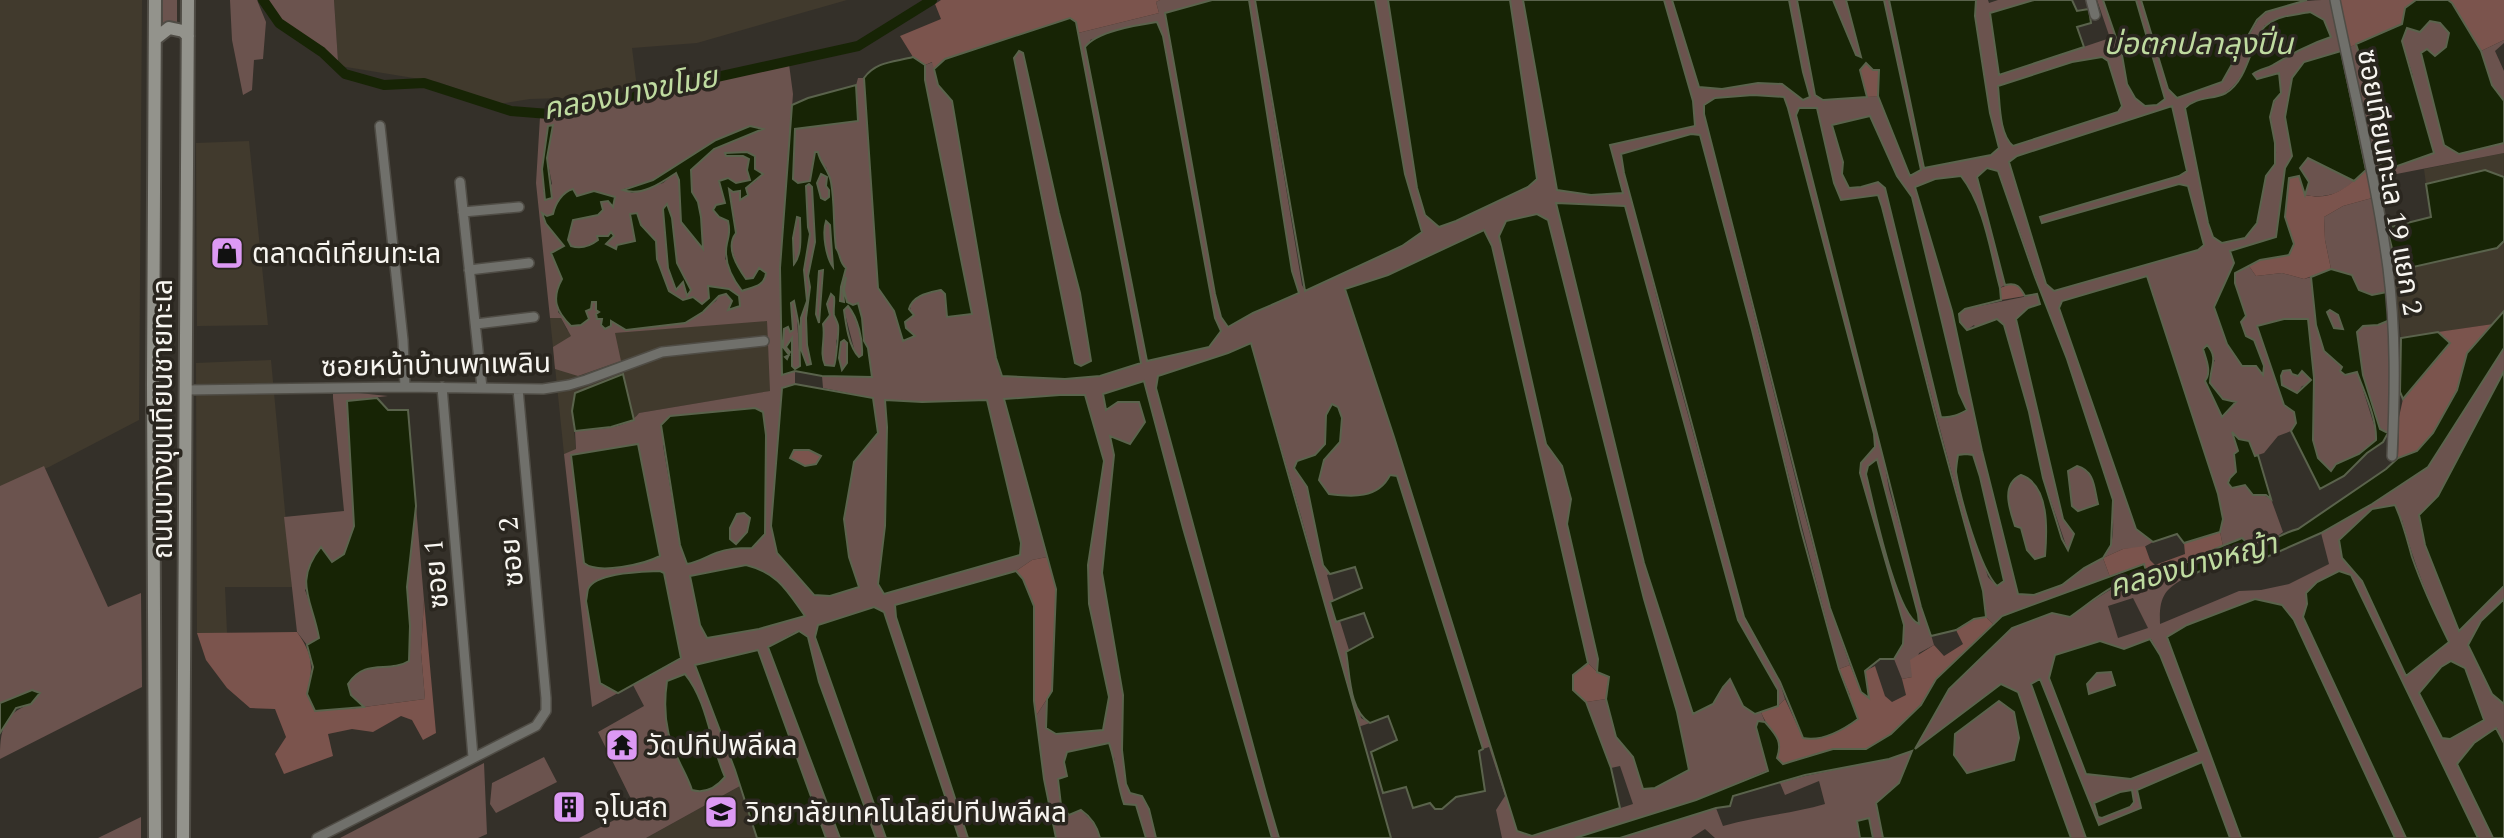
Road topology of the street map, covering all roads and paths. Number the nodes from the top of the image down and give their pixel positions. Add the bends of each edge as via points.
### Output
1 (155, 0) edge
2 (188, 0) edge
3 (2091, 0) edge
4 (2335, 0) edge
5 (2095, 15) dead end
6 (188, 36) junction
7 (155, 40) junction
8 (380, 126) dead end
9 (460, 182) dead end
10 (519, 207) dead end
11 (463, 212) junction
12 (529, 263) dead end
13 (469, 270) junction
14 (534, 317) dead end
15 (476, 324) junction
16 (764, 341) dead end
17 (405, 387) junction
18 (442, 387) junction
19 (482, 388) junction
20 (518, 389) junction
21 (187, 390) junction
22 (2392, 456) dead end
23 (473, 757) junction
24 (155, 838) edge
25 (183, 838) edge
26 (317, 838) edge

1 - 7 main road, ถนนบางขุนเทียนชายทะเล
2 - 6 main road, ถนนบางขุนเทียนชายทะเล
3 - 5 street
4 - 22 street, ซอยเทียนทะเล 19 แยก 2 via 2388,269 2396,386
6 - 7 main road via 169,28
6 - 21 main road, ถนนบางขุนเทียนชายทะเล
7 - 24 main road, ถนนบางขุนเทียนชายทะเล
8 - 17 street
9 - 11 street
10 - 11 street
11 - 13 street
12 - 13 street
13 - 15 street
14 - 15 street
15 - 19 street
16 - 20 street, ซอยหน้าบ้านพาเพลิน via 662,352 569,386
17 - 18 street, ซอยหน้าบ้านพาเพลิน
17 - 21 street, ซอยหน้าบ้านพาเพลิน
18 - 19 street, ซอยหน้าบ้านพาเพลิน
18 - 23 street, ซอย 1
19 - 20 street, ซอยหน้าบ้านพาเพลิน
20 - 23 street, ซอย 2 via 546,711 536,726
21 - 25 main road, ถนนบางขุนเทียนชายทะเล
23 - 26 street

